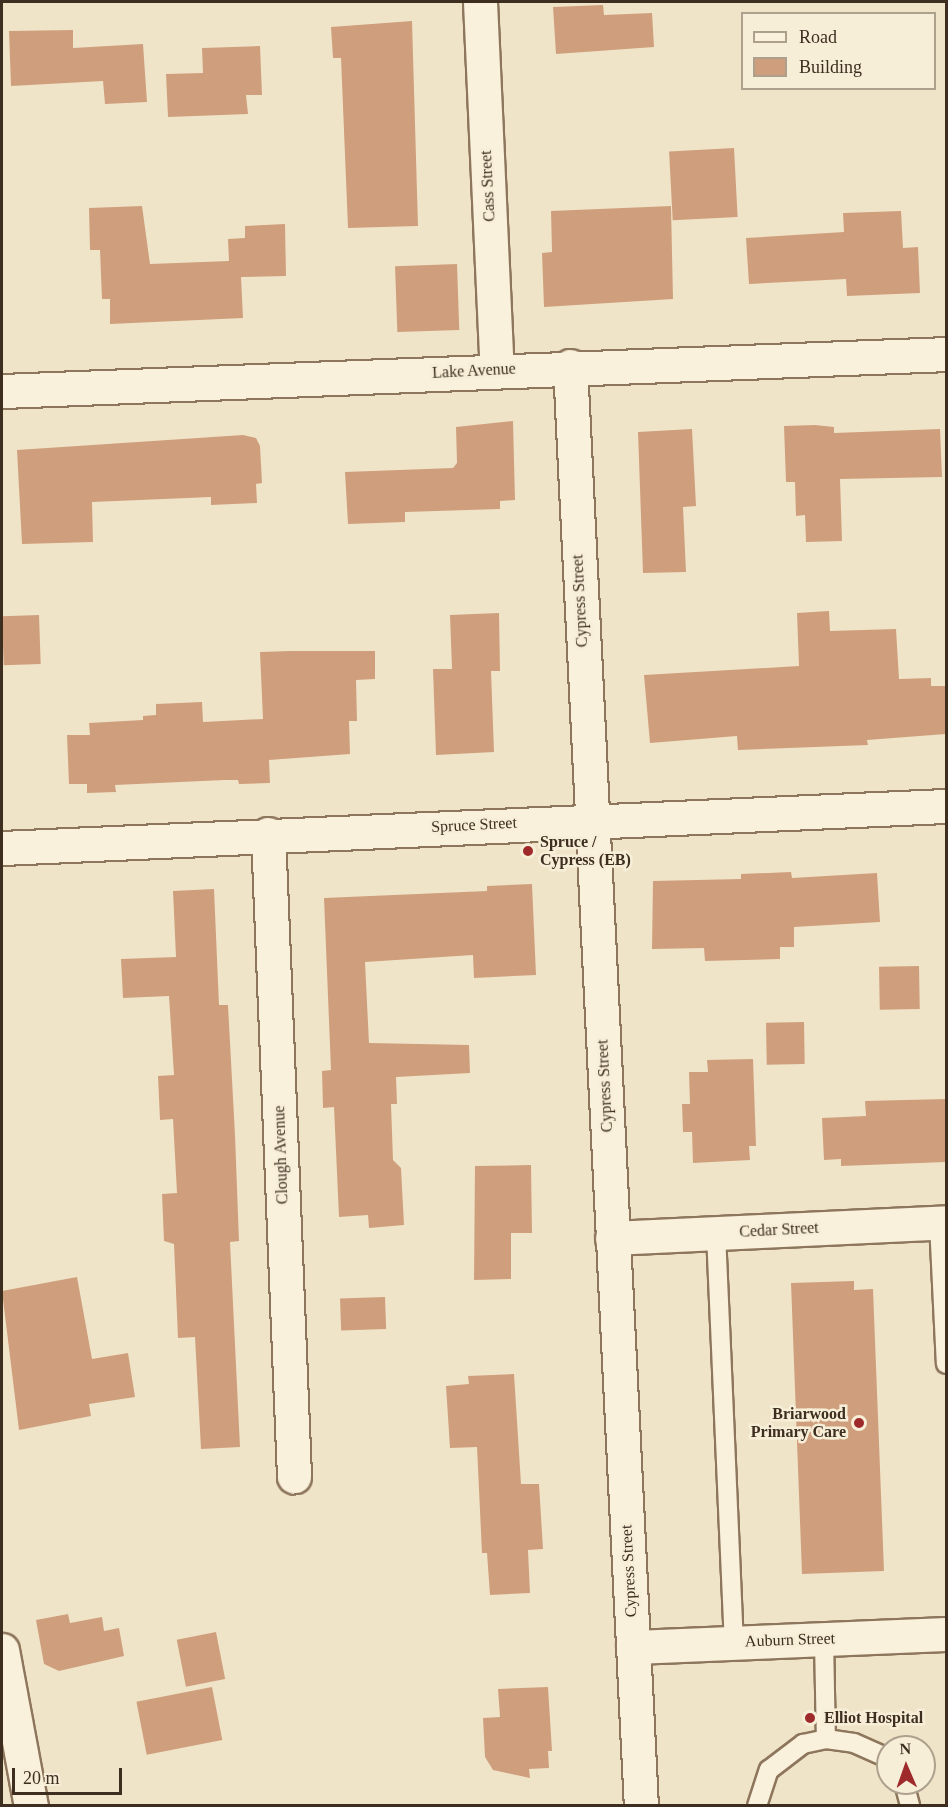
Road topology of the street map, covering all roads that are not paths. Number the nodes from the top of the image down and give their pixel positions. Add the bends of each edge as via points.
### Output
1 (480, 2) edge
2 (946, 354) edge
3 (570, 366) junction
4 (497, 370) junction
5 (2, 391) edge
6 (946, 806) edge
7 (593, 819) junction
8 (268, 834) junction
9 (2, 848) edge
10 (943, 1223) edge
11 (716, 1233) junction
12 (612, 1238) junction
13 (946, 1364) edge
14 (294, 1476) dead end
15 (946, 1634) edge
16 (824, 1639) junction
17 (734, 1642) junction
18 (633, 1647) junction
19 (2, 1650) edge
20 (5, 1691) edge
21 (826, 1738) junction
22 (876, 1749) edge
23 (31, 1806) edge
24 (641, 1806) edge
25 (757, 1806) edge

1 - 4 street, Cass Street
2 - 3 street, Lake Avenue
3 - 4 street, Lake Avenue
3 - 7 street, Cypress Street
4 - 5 street, Lake Avenue
6 - 7 street, Spruce Street
7 - 8 street, Spruce Street
7 - 12 street, Cypress Street
8 - 9 street, Spruce Street
8 - 14 street, Clough Avenue
10 - 11 street, Cedar Street
10 - 13 lane
11 - 12 street, Cedar Street
11 - 17 lane
12 - 18 street, Cypress Street
15 - 16 street, Auburn Street
16 - 17 street, Auburn Street
16 - 21 lane
17 - 18 street, Auburn Street
18 - 24 street, Cypress Street
19 - 20 street
20 - 23 street
21 - 22 lane
21 - 25 lane via 803,1744 769,1770

